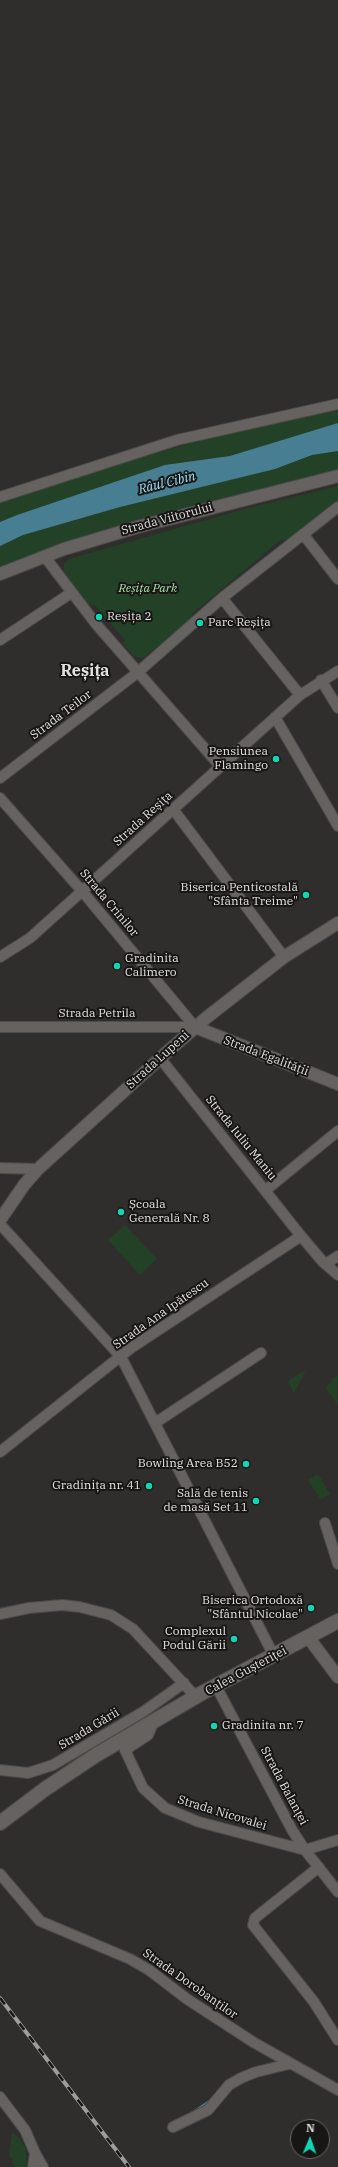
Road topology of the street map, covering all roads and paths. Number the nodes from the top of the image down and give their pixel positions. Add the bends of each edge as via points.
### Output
1 (338, 404) edge
2 (338, 476) edge
3 (0, 497) edge
4 (338, 507) edge
5 (303, 534) junction
6 (45, 557) junction
7 (0, 574) edge
8 (338, 579) edge
9 (71, 593) junction
10 (222, 598) junction
11 (0, 640) edge
12 (338, 671) edge
13 (137, 673) junction
14 (321, 680) junction
15 (300, 695) junction
16 (338, 708) edge
17 (274, 717) junction
18 (220, 766) junction
19 (0, 778) edge
20 (0, 798) edge
21 (173, 809) junction
22 (338, 826) edge
23 (82, 891) junction
24 (338, 923) edge
25 (0, 957) edge
26 (284, 957) junction
27 (0, 1027) edge
28 (195, 1028) junction
29 (160, 1058) junction
30 (338, 1084) edge
31 (338, 1131) edge
32 (0, 1168) edge
33 (38, 1169) junction
34 (266, 1190) junction
35 (0, 1220) edge
36 (0, 1224) edge
37 (301, 1236) junction
38 (338, 1256) edge
39 (323, 1262) junction
40 (338, 1275) edge
41 (261, 1353) dead end
42 (121, 1357) junction
43 (155, 1423) junction
44 (0, 1452) edge
45 (325, 1523) dead end
46 (338, 1564) edge
47 (0, 1614) edge
48 (338, 1621) edge
49 (308, 1637) junction
50 (274, 1656) junction
51 (338, 1676) edge
52 (184, 1683) junction
53 (216, 1686) junction
54 (196, 1697) junction
55 (154, 1721) junction
56 (0, 1770) edge
57 (0, 1824) edge
58 (338, 1840) edge
59 (305, 1850) junction
60 (318, 1867) junction
61 (0, 1874) edge
62 (338, 1892) edge
63 (338, 2040) edge
64 (289, 2064) junction
65 (338, 2090) edge
66 (0, 2097) edge
67 (173, 2127) dead end
68 (35, 2153) junction
69 (33, 2167) edge
70 (44, 2167) edge

1 - 3 street via 177,440
2 - 6 street, Strada Viitorului via 141,526 88,541
4 - 5 street
5 - 8 street
5 - 10 street
6 - 7 street, Strada Viitorului
6 - 9 street
9 - 11 street
9 - 13 street
10 - 13 street
10 - 15 street
12 - 14 street, Strada Reșița
13 - 18 street
13 - 19 street, Strada Teilor
14 - 15 street, Strada Reșița
14 - 16 street
15 - 17 street, Strada Reșița
17 - 18 street, Strada Reșița
17 - 22 street
18 - 21 street, Strada Reșița
20 - 23 street, Strada Crinilor
21 - 23 street, Strada Reșița
21 - 26 street
23 - 25 street, Strada Reșița via 30,938
23 - 28 street, Strada Crinilor
24 - 26 street, Strada Lupeni
26 - 28 street, Strada Lupeni
27 - 28 street, Strada Petrila
28 - 29 street, Strada Lupeni
28 - 30 street, Strada Egalității
29 - 33 street, Strada Lupeni
29 - 34 street, Strada Iuliu Maniu
31 - 34 street
32 - 33 street
33 - 35 street, Strada Lupeni via 24,1184
34 - 37 street, Strada Iuliu Maniu
36 - 42 street
37 - 39 street
37 - 42 street, Strada Ana Ipătescu via 156,1331
38 - 39 street via 327,1263
39 - 40 street
41 - 43 street
42 - 43 street
42 - 44 street, Strada Ana Ipătescu
43 - 50 street
45 - 46 street
47 - 52 street via 62,1605 80,1606 112,1615 133,1629
48 - 49 main road, Calea Gușteriței
49 - 50 main road, Calea Gușteriței
49 - 51 street
50 - 53 main road, Calea Gușteriței
52 - 54 street
52 - 56 street, Strada Gării via 143,1712 53,1765 28,1773
53 - 54 main road, Calea Gușteriței
53 - 59 street, Strada Balanței via 288,1823
54 - 55 main road, Calea Gușteriței
55 - 57 main road, Calea Gușteriței via 72,1770
55 - 59 street, Strada Nicovalei via 148,1735 125,1750 135,1774 157,1802 174,1813 199,1822
58 - 59 street
59 - 60 street, Strada Balanței
60 - 62 street, Strada Balanței
60 - 63 street via 255,1918 254,1925 314,2002
61 - 64 street, Strada Dorobanților via 40,1921 130,1959 212,2016
64 - 65 street, Strada Dorobanților
64 - 67 street via 241,2078 229,2085 208,2110
66 - 68 street via 25,2130
68 - 69 street
68 - 70 street

